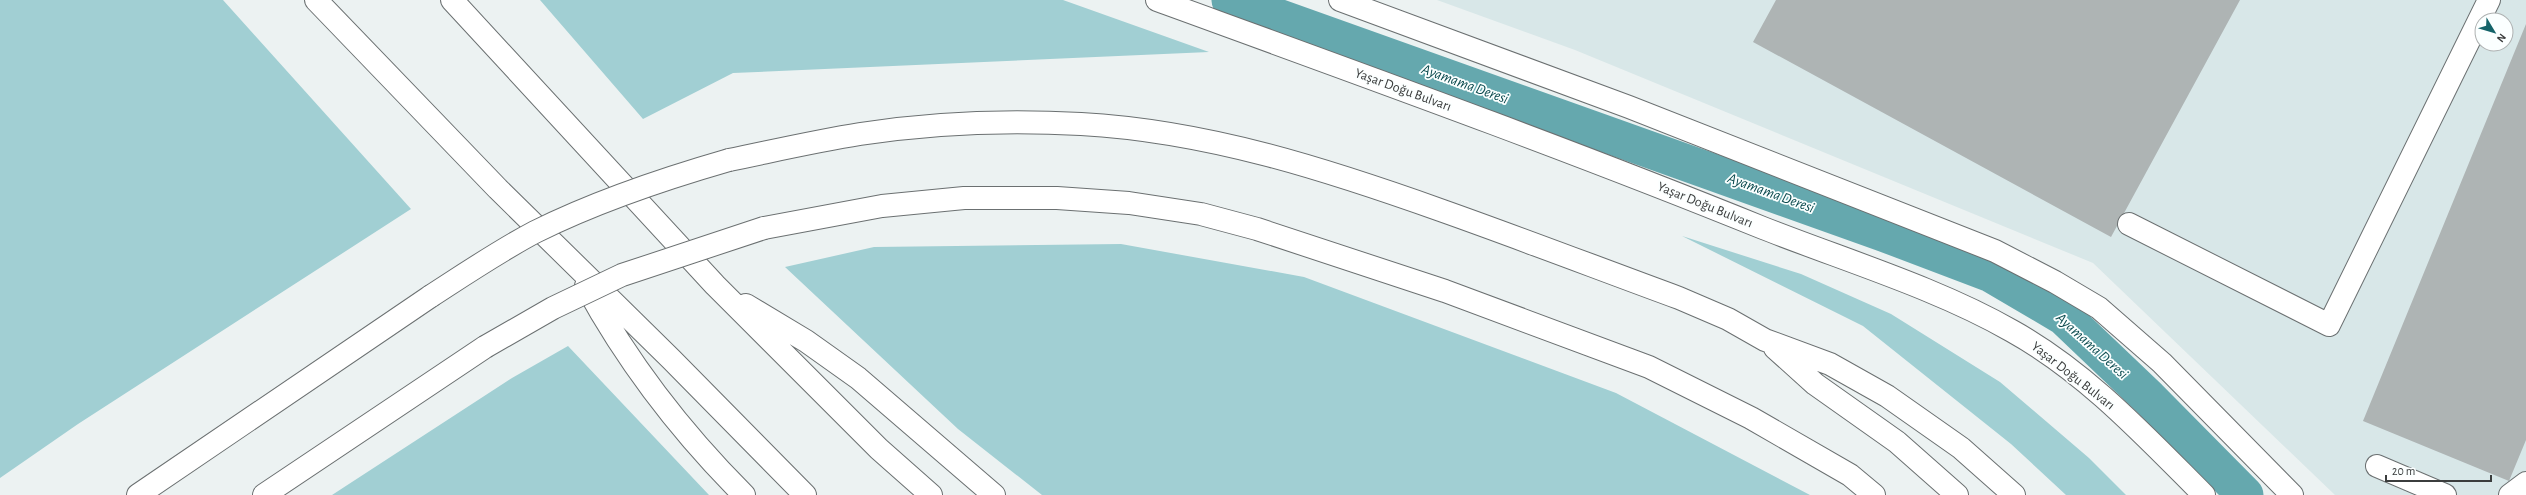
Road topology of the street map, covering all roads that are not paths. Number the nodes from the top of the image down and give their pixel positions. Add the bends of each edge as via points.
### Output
1 (316, 0) edge
2 (452, 0) edge
3 (1157, 0) edge
4 (1340, 0) edge
5 (2489, 0) edge
6 (2130, 224) dead end
7 (575, 266) junction
8 (715, 285) junction
9 (1765, 340) junction
10 (2377, 466) dead end
11 (2526, 483) edge
12 (138, 495) edge
13 (264, 495) edge
14 (744, 495) edge
15 (805, 495) edge
16 (931, 495) edge
17 (994, 495) edge
18 (1874, 495) edge
19 (1957, 495) edge
20 (2014, 495) edge
21 (2204, 495) edge
22 (2292, 495) edge
23 (2445, 495) edge
24 (2510, 495) edge

1 - 7 main road
2 - 8 main road
3 - 21 main road, Yaşar Doğu Bulvarı via 1608,166 1945,299 2011,330 2058,360 2101,395
4 - 22 main road via 1637,110 1995,251 2042,275 2099,308 2162,363
5 - 6 main road via 2329,325
7 - 14 main road via 613,336 653,391
7 - 15 main road
8 - 16 main road via 879,449
8 - 17 main road via 806,341 858,378
9 - 12 main road, bridge via 1728,319 1678,298 1493,229 1353,179 1219,141 1081,124 926,127 861,134 729,160 666,178 594,205 536,232 431,296
9 - 19 main road via 1815,384 1897,442
9 - 20 main road via 1830,364 1887,396 1961,448
10 - 23 main road
11 - 24 main road
13 - 18 main road, bridge via 485,347 553,308 622,276 764,228 882,206 964,198 1064,198 1129,203 1201,214 1271,233 1445,291 1649,367 1757,422 1850,475

